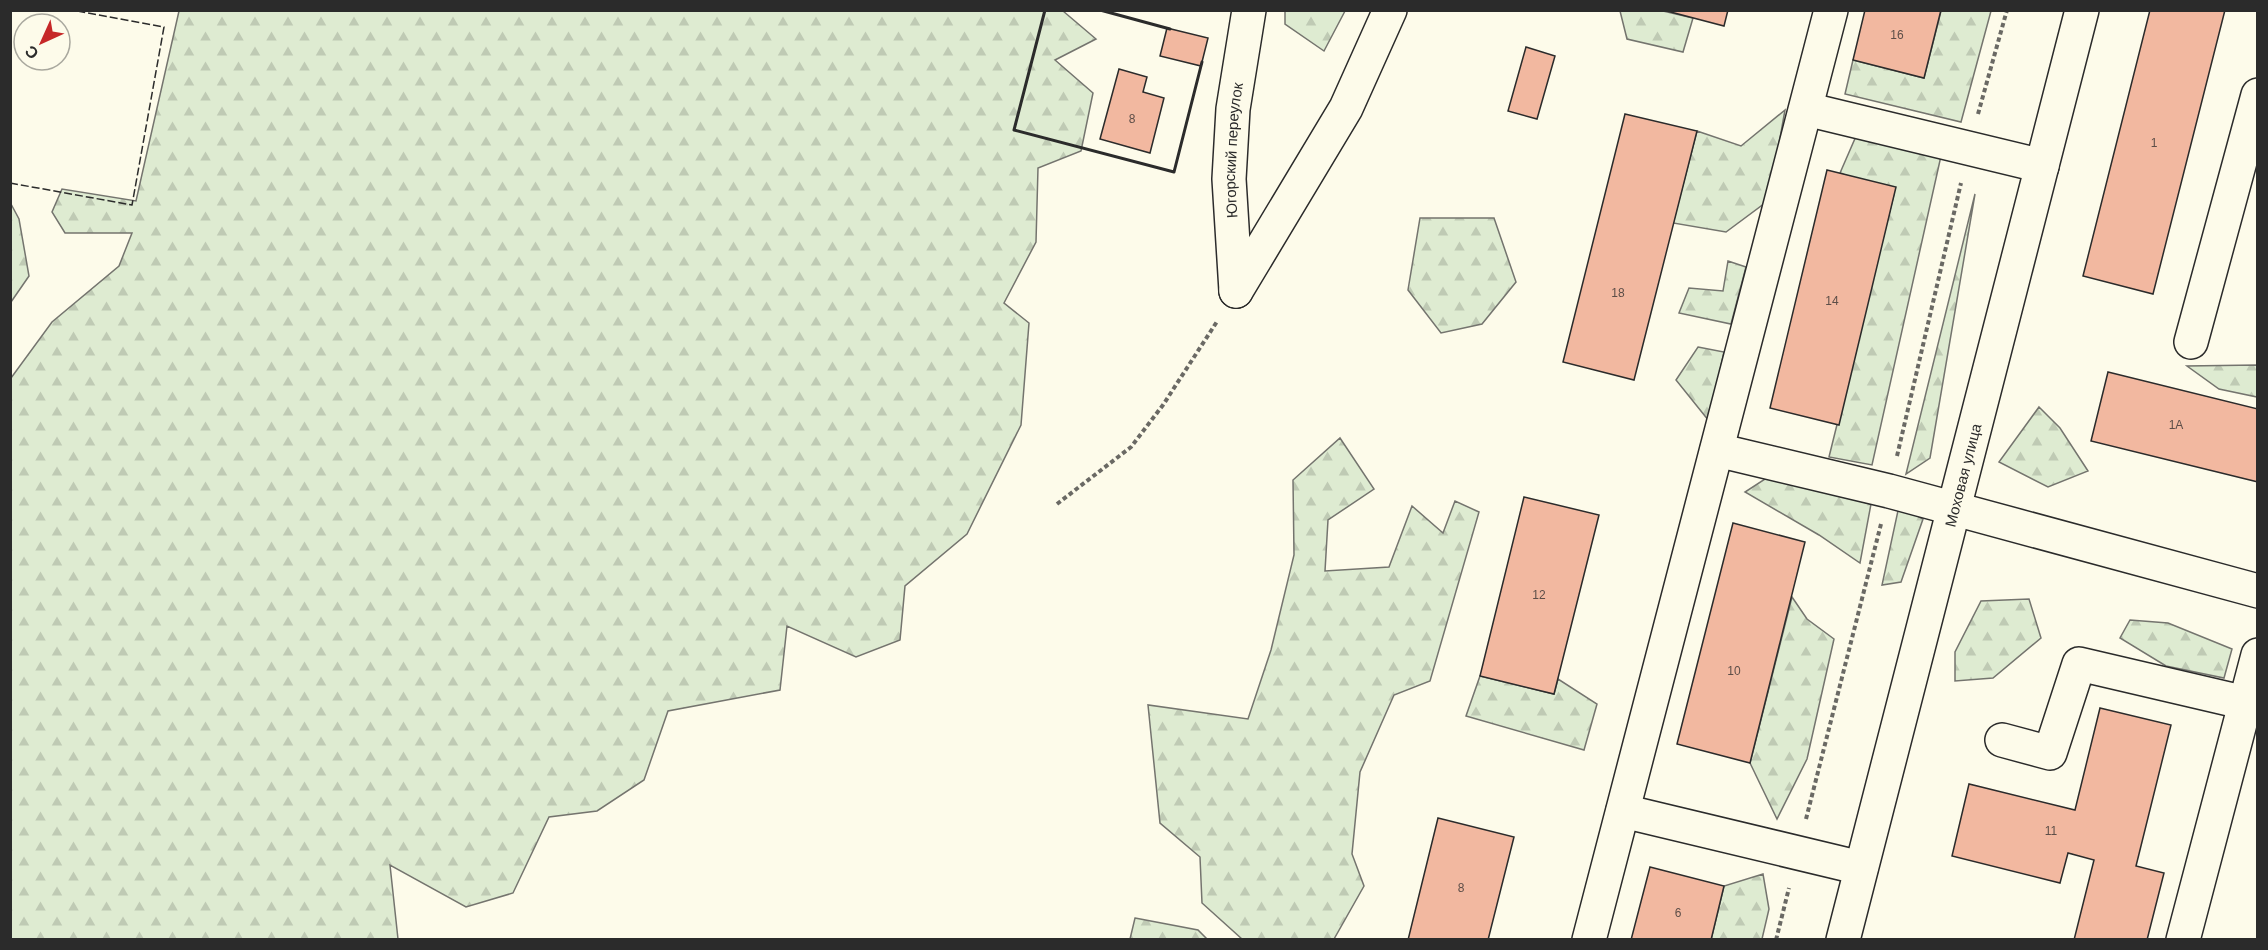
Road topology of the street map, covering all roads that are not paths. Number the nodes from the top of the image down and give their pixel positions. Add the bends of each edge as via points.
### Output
1 (1249, 10) edge
2 (1390, 10) edge
3 (1831, 10) edge
4 (2082, 10) edge
5 (2258, 94) edge
6 (1806, 109) junction
7 (2042, 166) junction
8 (2191, 342) dead end
9 (1717, 450) junction
10 (1954, 509) junction
11 (2258, 591) edge
12 (2258, 655) edge
13 (2246, 703) junction
14 (2002, 740) dead end
15 (1623, 811) junction
16 (1861, 868) junction
17 (1589, 939) edge
18 (1843, 939) edge
19 (2183, 939) edge

1 - 2 street, Югорский переулок via 1233,109 1229,179 1236,291 1346,108
3 - 6 street
4 - 7 street, Моховая улица
5 - 8 street
6 - 7 street
6 - 9 street
7 - 10 street, Моховая улица
9 - 10 street
9 - 15 street
10 - 11 street
10 - 16 street, Моховая улица
12 - 13 street
13 - 14 street via 2079,664 2050,753
13 - 19 street
15 - 16 street
15 - 17 street
16 - 18 street, Моховая улица

